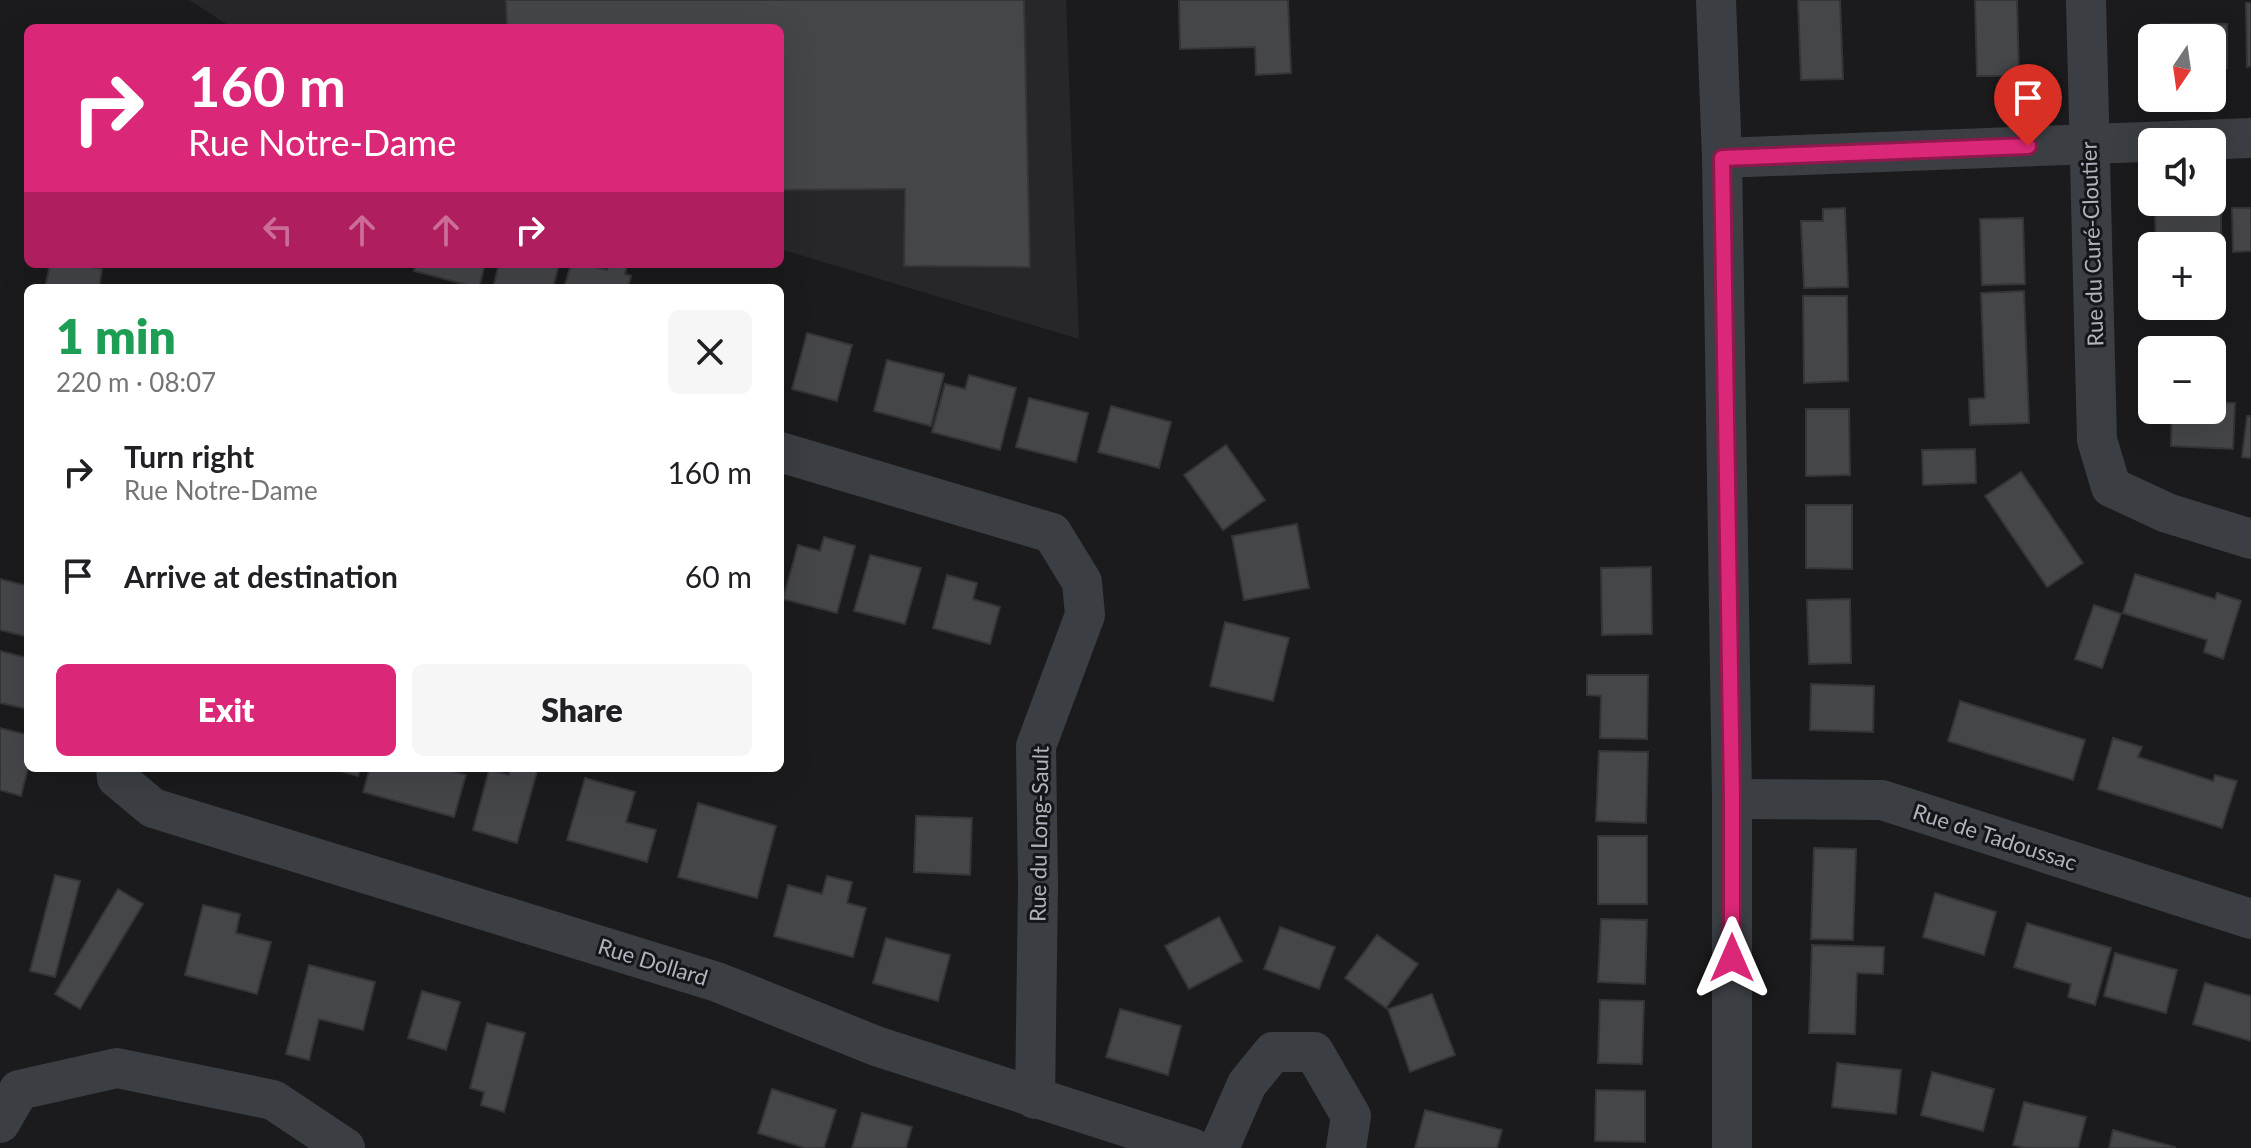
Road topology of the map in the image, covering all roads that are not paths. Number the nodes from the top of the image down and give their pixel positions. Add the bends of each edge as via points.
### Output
1 (1716, 0) edge
2 (2086, 0) edge
3 (2251, 138) edge
4 (2089, 144) junction
5 (1722, 158) junction
6 (784, 453) edge
7 (2251, 539) edge
8 (117, 773) edge
9 (1732, 799) junction
10 (2251, 919) edge
11 (1035, 1099) junction
12 (0, 1123) edge
13 (345, 1148) edge
14 (1192, 1148) edge
15 (1219, 1148) edge
16 (1346, 1148) edge
17 (1732, 1148) edge

1 - 5 street
2 - 4 street, Rue du Curé-Cloutier
3 - 4 street
4 - 5 street
4 - 7 street, Rue du Curé-Cloutier via 2097,440 2111,487 2167,513
5 - 9 street
6 - 11 street, Rue du Long-Sault via 1052,533 1082,582 1085,615 1036,746
8 - 11 street, Rue Dollard via 153,808 717,982 876,1046
9 - 10 street, Rue de Tadoussac via 1882,800
9 - 17 street
11 - 14 street, Rue Dollard
12 - 13 street via 19,1090 117,1068 273,1100
15 - 16 street via 1247,1084 1273,1052 1314,1052 1351,1116

